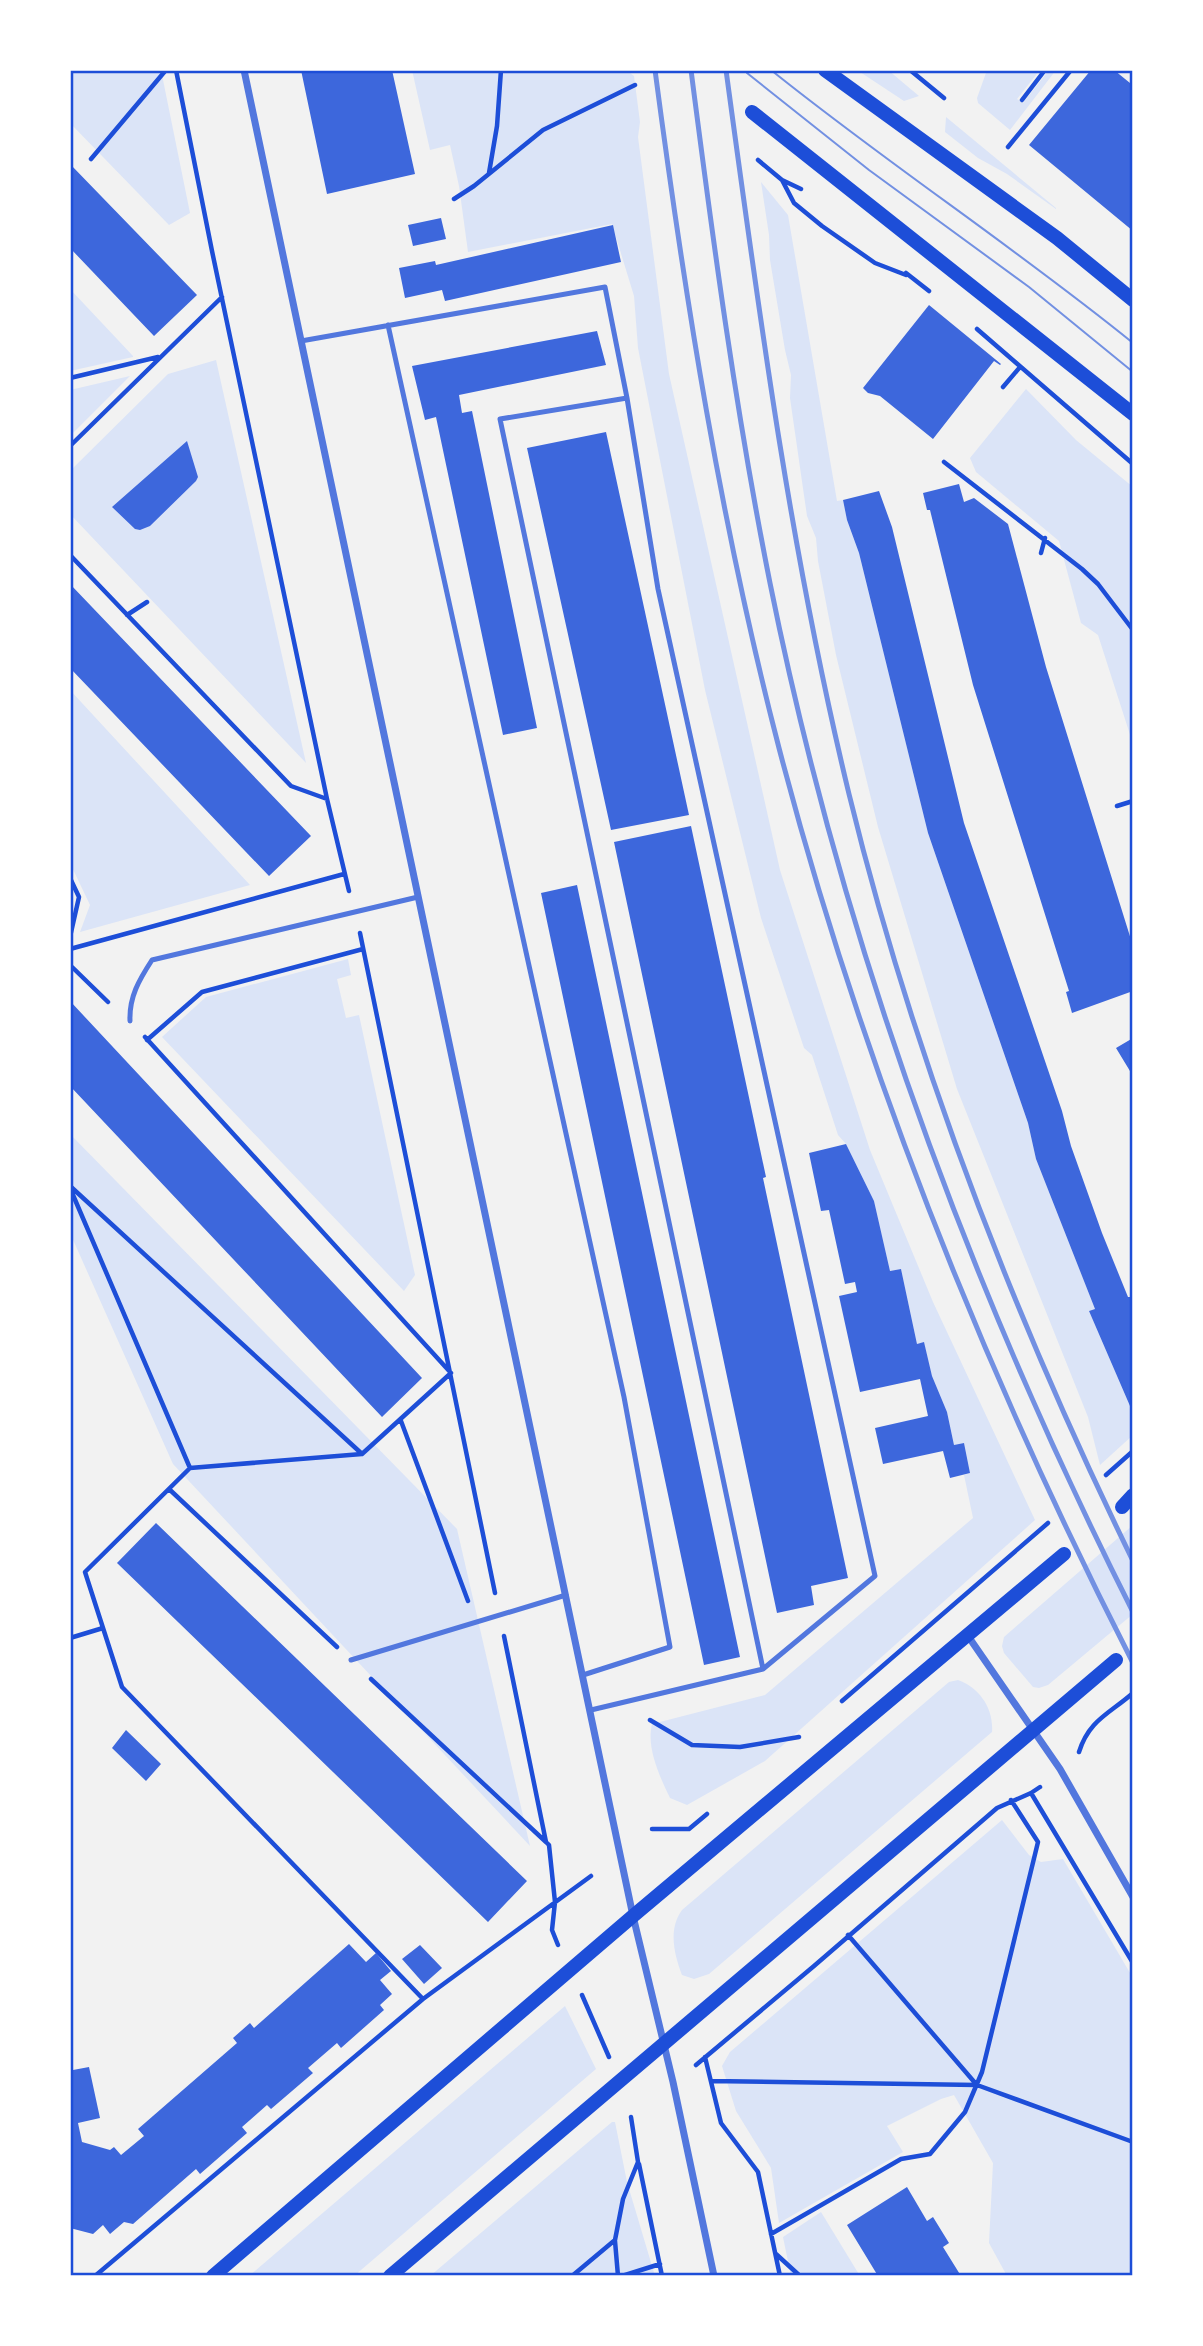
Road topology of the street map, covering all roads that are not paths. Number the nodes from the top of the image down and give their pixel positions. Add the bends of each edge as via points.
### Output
1 (244, 70) edge
2 (825, 70) edge
3 (752, 112) dead end
4 (1133, 300) edge
5 (388, 325) junction
6 (301, 341) junction
7 (626, 398) junction
8 (1133, 414) edge
9 (418, 897) junction
10 (130, 1021) road end
11 (1133, 1495) edge
12 (1122, 1507) dead end
13 (1064, 1555) dead end
14 (566, 1595) junction
15 (968, 1636) junction
16 (351, 1660) dead end
17 (1116, 1660) dead end
18 (764, 1669) junction
19 (583, 1675) junction
20 (591, 1710) junction
21 (1035, 1730) junction
22 (1133, 1897) edge
23 (633, 1916) junction
24 (664, 2042) junction
25 (214, 2276) edge
26 (390, 2276) edge
27 (714, 2276) edge

1 - 6 street
2 - 4 main road via 1057,238
3 - 8 main road
5 - 6 lane
5 - 7 lane via 605,287
5 - 19 lane via 624,1397 670,1647
6 - 9 street
7 - 18 lane via 658,589 875,1576
7 - 18 lane via 500,419
9 - 10 lane via 152,960 136,986 129,1006
9 - 14 street
11 - 12 main road
13 - 15 main road
14 - 16 lane
14 - 19 street
15 - 21 street
15 - 23 main road
17 - 21 main road
18 - 20 lane
19 - 20 street
20 - 23 street
21 - 22 street
21 - 24 main road
23 - 24 street
23 - 25 main road
24 - 26 main road
24 - 27 street

